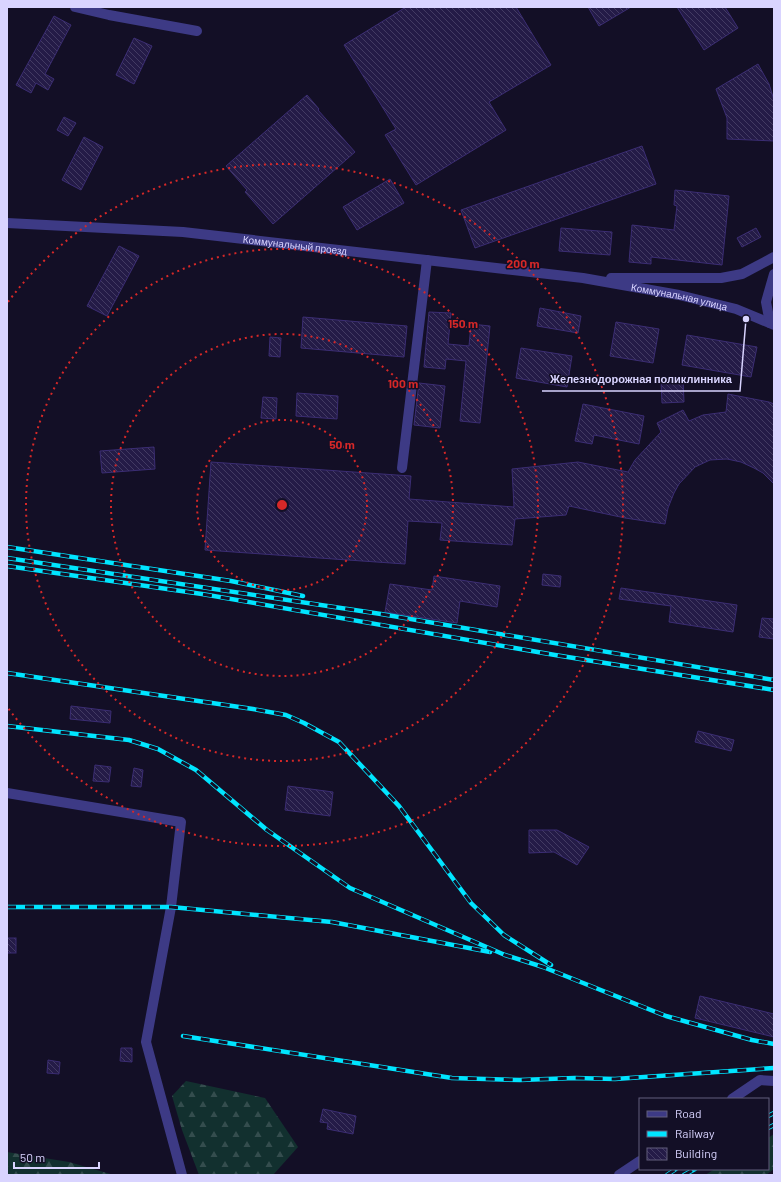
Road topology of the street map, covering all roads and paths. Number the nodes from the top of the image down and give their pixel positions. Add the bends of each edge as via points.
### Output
1 (75, 7) edge
2 (197, 30) dead end
3 (7, 222) edge
4 (774, 257) edge
5 (427, 260) junction
6 (774, 274) edge
7 (583, 278) junction
8 (772, 324) edge
9 (402, 468) dead end
10 (7, 793) edge
11 (774, 1081) edge
12 (733, 1098) edge
13 (639, 1162) edge
14 (182, 1175) edge
15 (619, 1175) edge

1 - 2 street
3 - 5 street, Коммунальный проезд via 183,232
4 - 7 street via 742,274 721,278
5 - 7 street, Коммунальный проезд
5 - 9 street
6 - 8 street via 766,302
7 - 8 street, Коммунальная улица via 679,295 736,309
10 - 14 street via 181,822 171,907 146,1042
11 - 12 street via 760,1080
13 - 15 street

